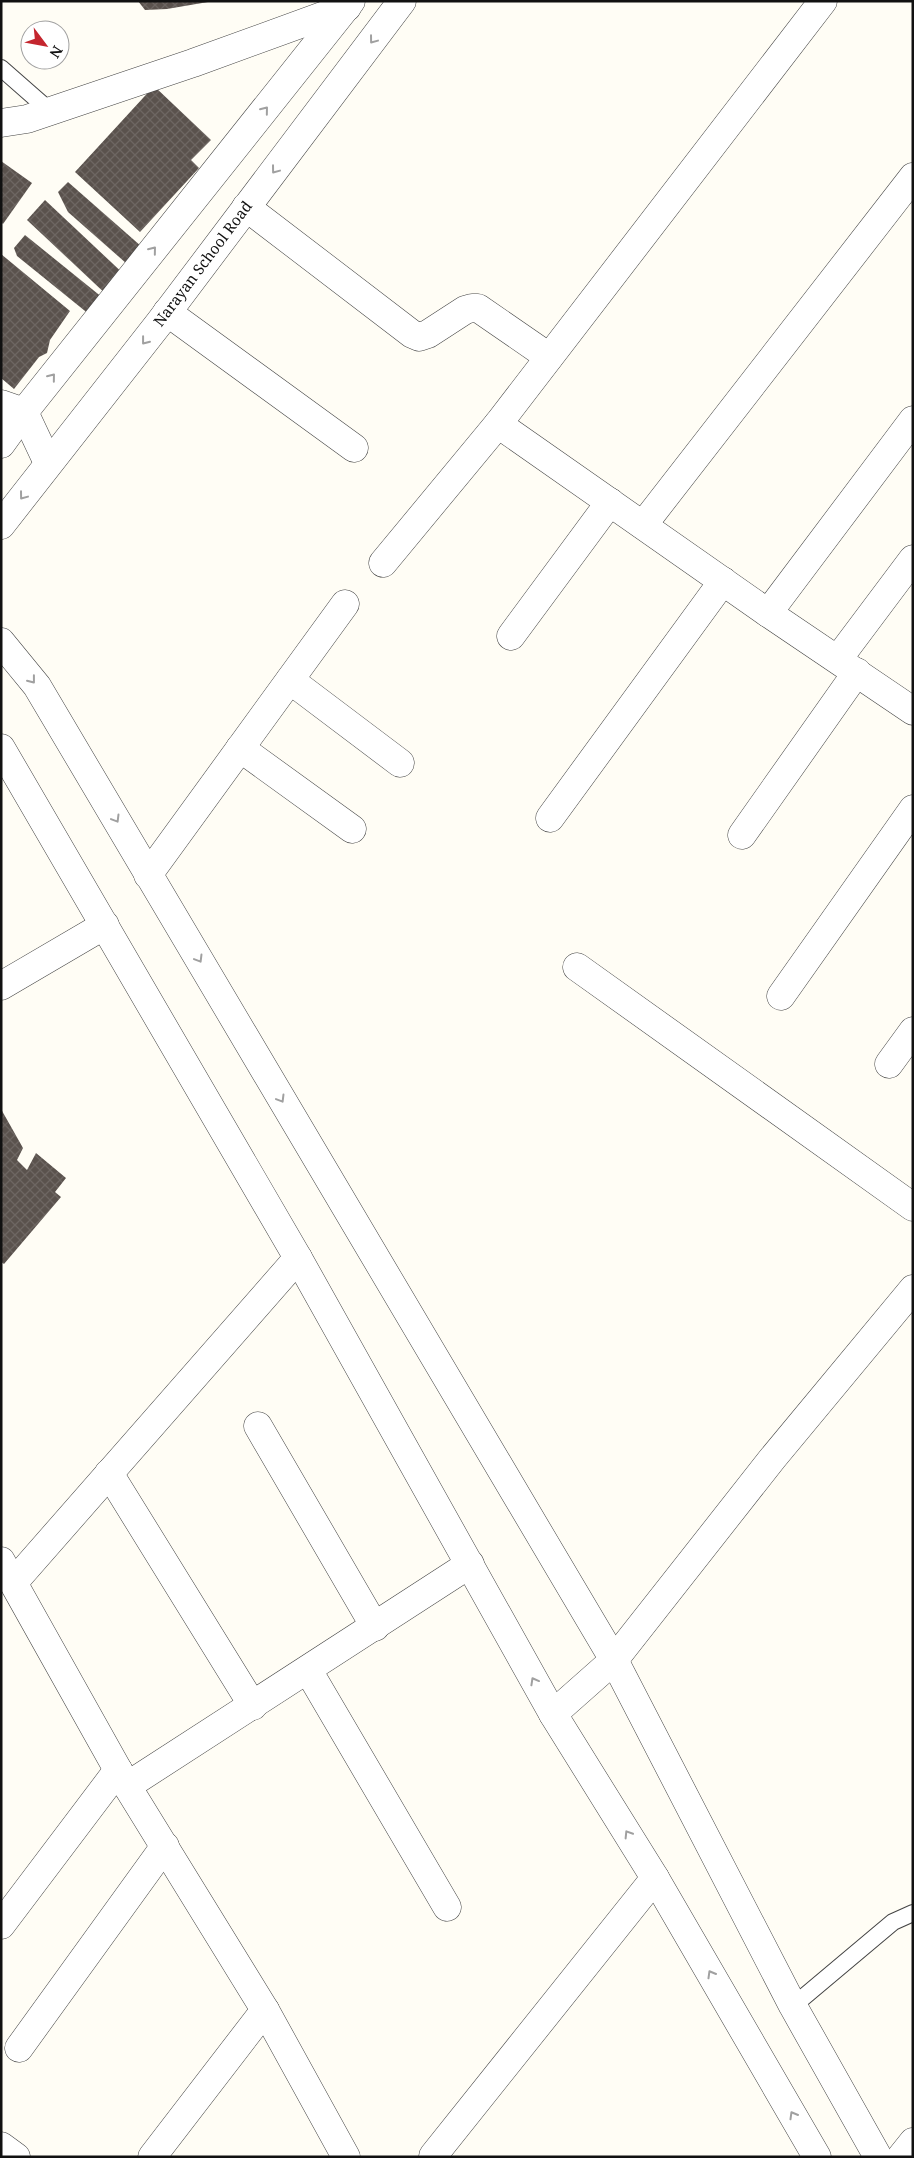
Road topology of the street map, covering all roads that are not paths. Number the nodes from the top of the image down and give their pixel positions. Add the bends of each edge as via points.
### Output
1 (402, 1) edge
2 (823, 1) edge
3 (349, 4) edge
4 (1, 68) edge
5 (50, 111) junction
6 (1, 123) edge
7 (913, 177) edge
8 (246, 207) junction
9 (167, 312) junction
10 (549, 357) junction
11 (13, 408) edge
12 (913, 420) edge
13 (498, 424) junction
14 (1, 444) edge
15 (354, 448) dead end
16 (48, 463) junction
17 (610, 502) junction
18 (643, 524) junction
19 (1, 525) edge
20 (913, 559) edge
21 (383, 563) dead end
22 (723, 581) junction
23 (345, 604) dead end
24 (768, 613) junction
25 (511, 636) dead end
26 (1, 642) edge
27 (847, 666) junction
28 (290, 680) junction
29 (913, 711) edge
30 (1, 748) edge
31 (240, 748) junction
32 (400, 763) dead end
33 (913, 810) edge
34 (550, 818) dead end
35 (352, 829) dead end
36 (742, 835) dead end
37 (148, 874) junction
38 (104, 925) junction
39 (577, 967) dead end
40 (1, 986) edge
41 (781, 996) dead end
42 (913, 1031) edge
43 (889, 1064) dead end
44 (913, 1207) edge
45 (298, 1258) junction
46 (913, 1289) edge
47 (258, 1426) dead end
48 (109, 1473) junction
49 (470, 1564) junction
50 (8, 1572) edge
51 (375, 1627) junction
52 (614, 1660) junction
53 (308, 1670) junction
54 (253, 1706) junction
55 (553, 1714) junction
56 (123, 1778) junction
57 (165, 1846) junction
58 (655, 1878) junction
59 (446, 1907) dead end
60 (913, 1913) edge
61 (1, 1925) edge
62 (793, 2006) junction
63 (265, 2010) junction
64 (19, 2048) dead end
65 (913, 2142) edge
66 (1, 2146) edge
67 (339, 2153) edge
68 (433, 2156) edge
69 (16, 2157) edge
70 (152, 2157) edge
71 (817, 2157) edge
72 (878, 2157) edge
73 (902, 2157) edge

1 -> 8 street, Narayan School Road
2 - 10 street
3 - 5 street via 193,63
11 -> 3 street
4 - 5 lane
5 - 6 street
7 - 18 street
8 - 9 street, Narayan School Road
8 - 10 street via 412,334 419,337 428,334 465,310 478,308
9 - 15 street
9 -> 16 street, Narayan School Road
10 - 13 street
11 - 14 street
11 - 16 street
12 - 24 street
13 - 17 street
13 - 21 street
16 -> 19 street, Narayan School Road
17 - 18 street
17 - 25 street
18 - 22 street
20 - 27 street
22 - 24 street
22 - 34 street
23 - 28 street
24 - 27 street
26 -> 37 street via 36,686
27 - 29 street
27 - 36 street
28 - 31 street
28 - 32 street
30 - 38 street
31 - 35 street
31 - 37 street
33 - 41 street
37 -> 52 street
38 - 40 street
38 - 45 street
39 - 44 street
42 - 43 street
45 - 48 street
45 - 49 street
46 - 52 street
47 - 51 street
48 - 50 street
48 - 54 street
49 - 51 street
55 -> 49 street
50 - 56 street
51 - 53 street
52 - 55 street
52 - 62 street
53 - 54 street
53 - 59 street
54 - 56 street
58 -> 55 street
56 - 57 street
56 - 61 street
57 - 63 street
57 - 64 street
58 - 68 street
71 -> 58 street
60 - 62 lane via 893,1922
62 - 72 street
63 - 67 street
63 - 70 street
65 - 73 street
66 - 69 street

